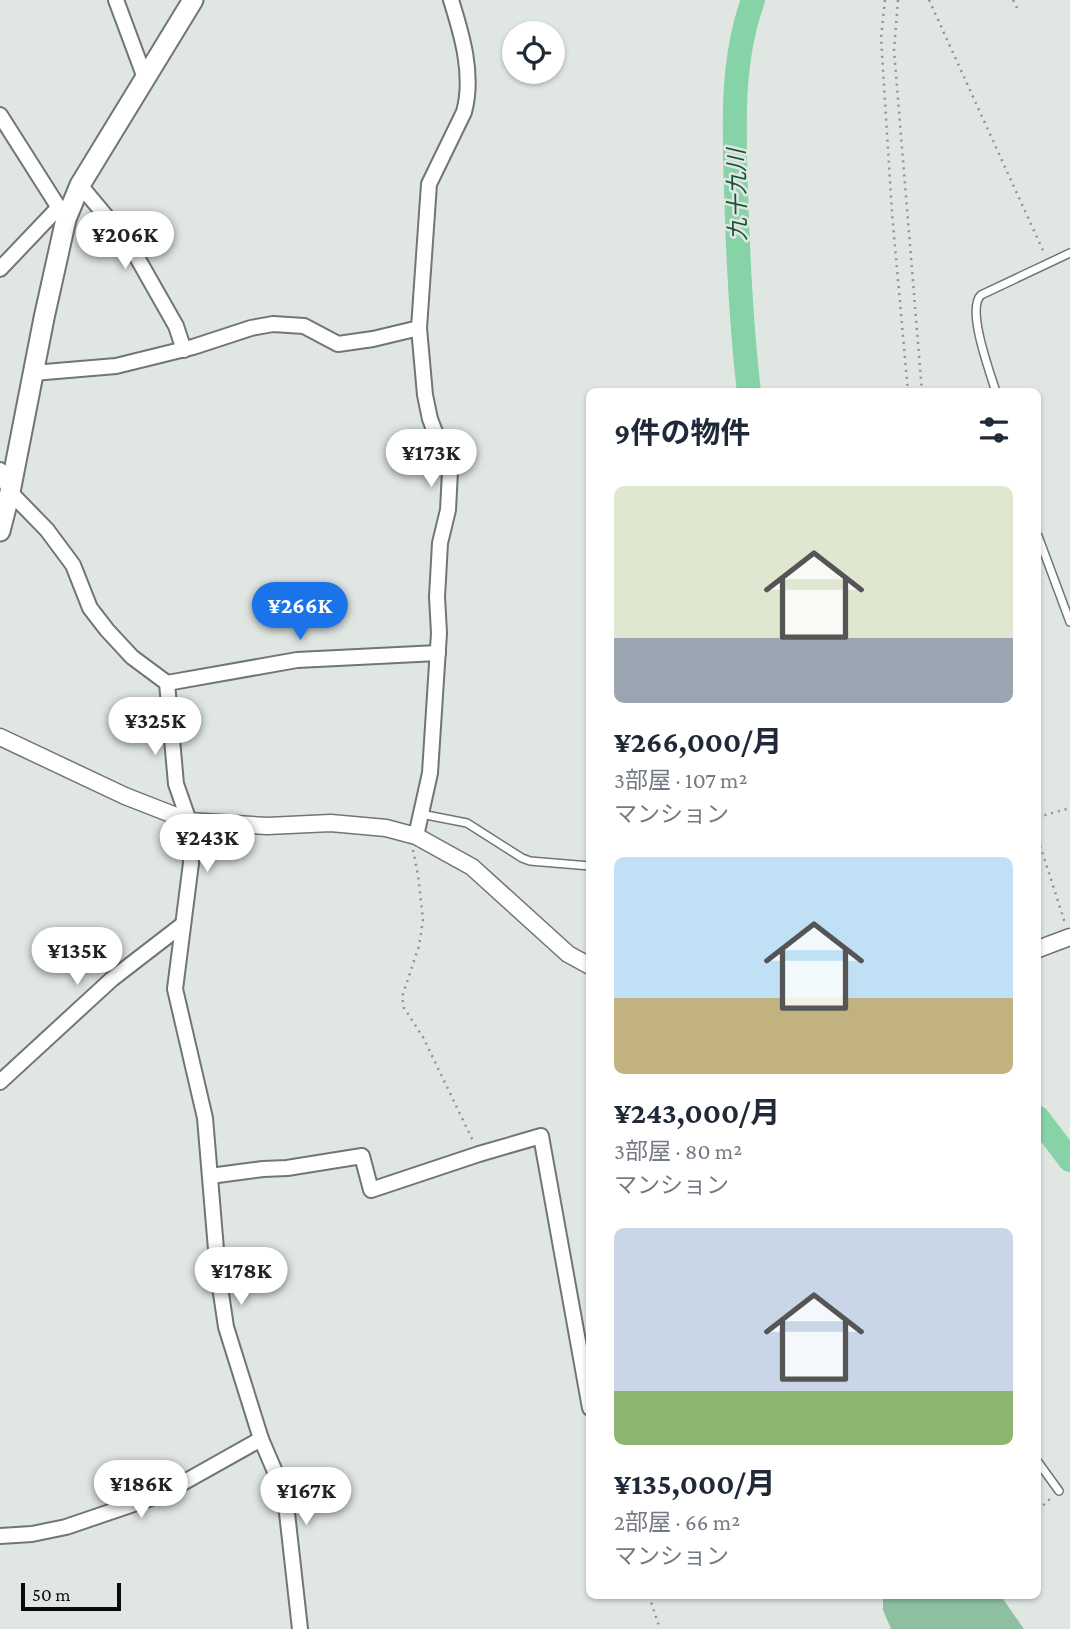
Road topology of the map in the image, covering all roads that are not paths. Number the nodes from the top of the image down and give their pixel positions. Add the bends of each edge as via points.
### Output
1 (116, 0) edge
2 (192, 0) edge
3 (451, 0) edge
4 (145, 78) junction
5 (0, 115) edge
6 (80, 185) junction
7 (63, 213) junction
8 (1070, 253) edge
9 (0, 269) edge
10 (419, 328) junction
11 (184, 350) junction
12 (33, 373) junction
13 (995, 388) edge
14 (0, 470) edge
15 (10, 492) junction
16 (0, 531) edge
17 (1041, 544) edge
18 (1070, 622) edge
19 (438, 653) junction
20 (167, 683) junction
21 (0, 737) edge
22 (421, 814) junction
23 (189, 821) junction
24 (416, 836) junction
25 (586, 866) edge
26 (181, 925) junction
27 (1068, 932) edge
28 (1041, 947) edge
29 (586, 964) edge
30 (0, 1082) edge
31 (210, 1176) junction
32 (586, 1386) edge
33 (261, 1439) junction
34 (1041, 1466) edge
35 (1059, 1491) dead end
36 (0, 1536) edge
37 (300, 1629) edge

1 - 4 street
2 - 4 main road
3 - 10 street via 467,68 467,101 429,184
4 - 6 main road
5 - 7 street
6 - 7 main road
6 - 11 street via 130,245 176,326
7 - 9 street
7 - 12 main road
8 - 13 lane via 976,300 975,314
10 - 11 street via 338,344 304,326 273,324
10 - 19 street via 430,419 450,471 440,543
11 - 12 street via 116,366
12 - 15 main road
14 - 15 street
15 - 16 main road
15 - 20 street via 73,565 90,608 107,630 132,657
17 - 18 lane
19 - 20 street via 297,660
19 - 22 street via 430,774
20 - 23 street via 176,784
21 - 23 street
22 - 24 street
22 - 25 lane via 467,824 530,861
23 - 24 street via 267,826 331,823
23 - 26 street via 191,863
24 - 29 street via 472,867 568,954
26 - 30 street via 112,979
26 - 31 street via 175,989 205,1118
27 - 28 street
31 - 32 street via 362,1156 370,1190 541,1136
31 - 33 street via 226,1327
33 - 36 street via 163,1494 66,1527
33 - 37 street via 285,1495
34 - 35 lane

